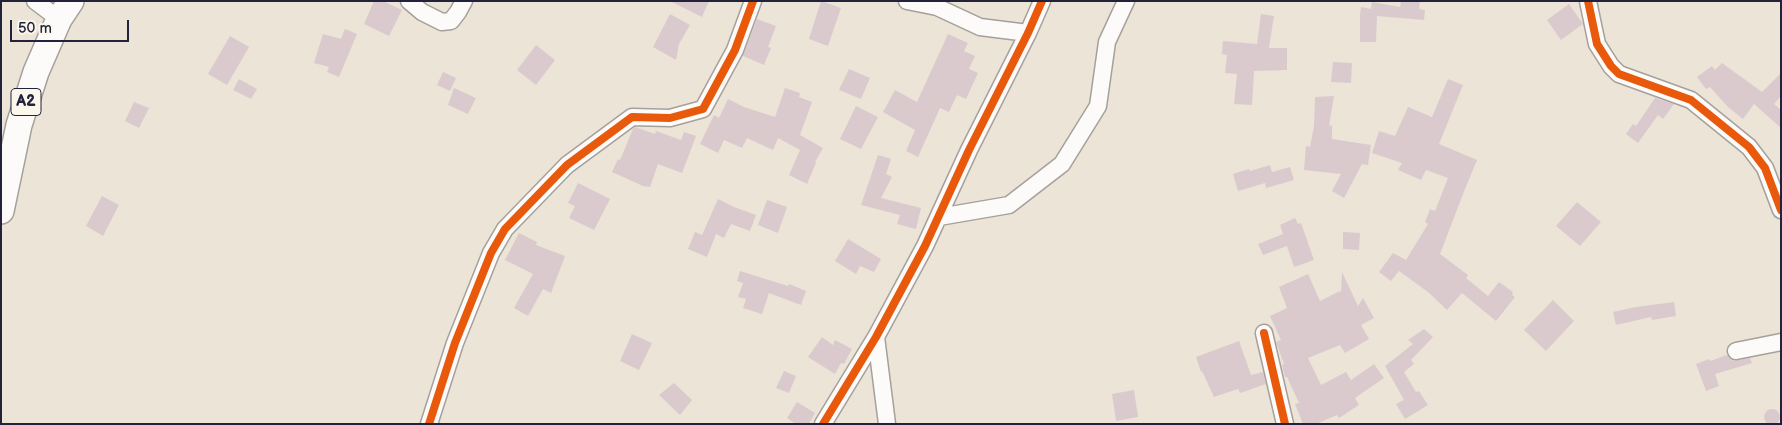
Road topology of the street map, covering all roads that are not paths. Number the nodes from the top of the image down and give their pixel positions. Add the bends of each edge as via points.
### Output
1 (35, 1) edge
2 (409, 1) edge
3 (464, 1) edge
4 (753, 1) edge
5 (907, 1) edge
6 (1126, 1) edge
7 (1588, 1) edge
8 (1042, 5) edge
9 (65, 10) edge
10 (1028, 33) junction
11 (1, 210) edge
12 (1781, 210) edge
13 (939, 217) junction
14 (1264, 333) dead end
15 (876, 337) junction
16 (1781, 342) edge
17 (1736, 351) dead end
18 (429, 424) edge
19 (823, 424) edge
20 (887, 424) edge
21 (1285, 424) edge

1 - 9 street
2 - 3 street via 442,22 451,21
4 - 18 street via 735,50 703,109 670,118 632,117 567,166 505,229 491,253 455,343
5 - 10 street via 937,7 980,27
6 - 13 street via 1107,42 1098,106 1062,164 1009,205
7 - 12 street via 1597,44 1615,70 1691,100 1749,147 1765,168
8 - 10 street
9 - 11 main road, A2 via 36,72 19,125
10 - 13 street
13 - 15 street
14 - 21 street
15 - 19 street
15 - 20 street
16 - 17 street

